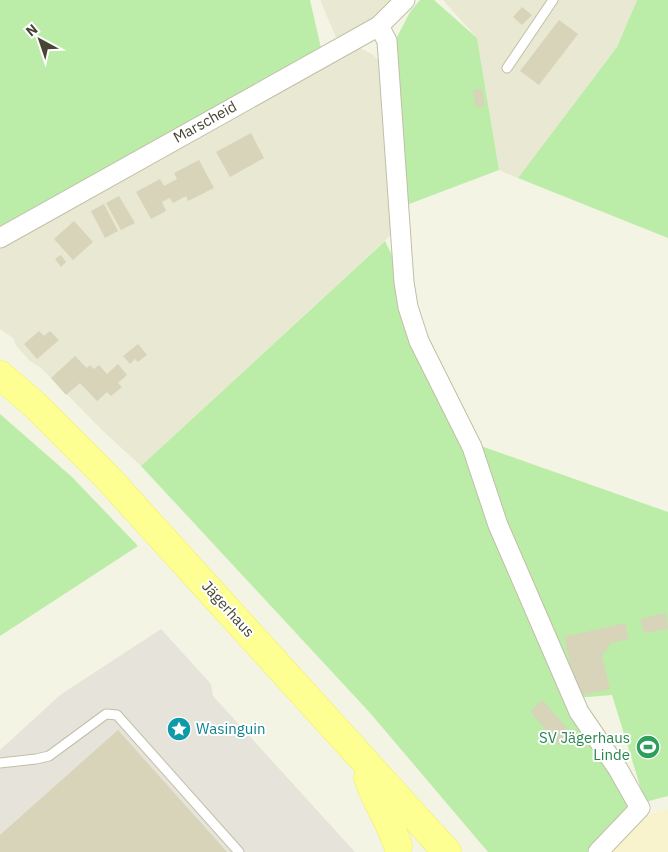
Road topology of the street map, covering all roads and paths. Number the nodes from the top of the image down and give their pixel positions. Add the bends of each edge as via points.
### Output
1 (405, 0) edge
2 (554, 0) edge
3 (380, 26) junction
4 (507, 68) dead end
5 (0, 238) edge
6 (0, 375) edge
7 (362, 757) junction
8 (0, 764) edge
9 (399, 849) edge
10 (445, 851) edge
11 (239, 852) edge
12 (598, 852) edge

1 - 3 street, Marscheid
2 - 4 lane
3 - 5 street, Marscheid
3 - 12 street via 387,41 404,282 419,341 472,447 498,525 579,712 640,808
6 - 7 main road, Jägerhaus via 107,477
7 - 9 main road via 374,794 395,833
7 - 10 main road, Jägerhaus
8 - 11 lane via 49,756 106,714 118,715

